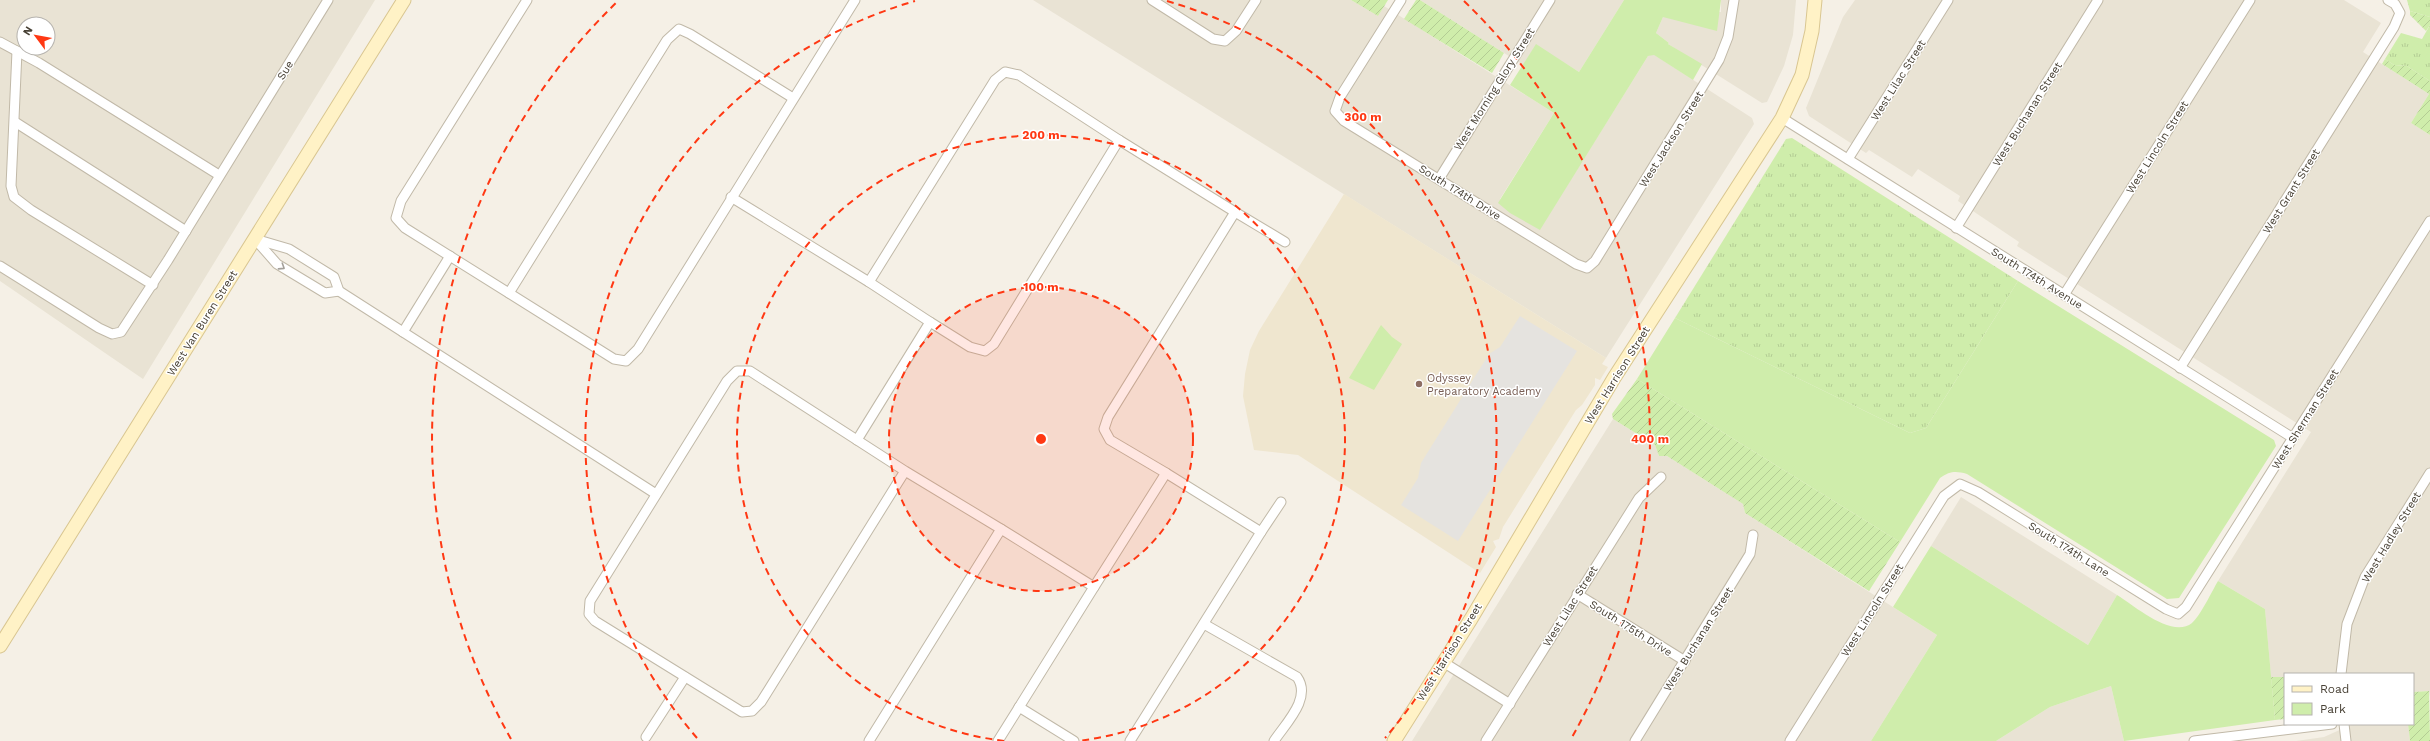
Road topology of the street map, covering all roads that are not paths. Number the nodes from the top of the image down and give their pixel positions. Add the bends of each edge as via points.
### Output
1 (328, 0) edge
2 (404, 0) edge
3 (527, 0) edge
4 (855, 0) edge
5 (1152, 0) edge
6 (1256, 0) edge
7 (1401, 0) edge
8 (1550, 0) edge
9 (1734, 0) edge
10 (1815, 0) edge
11 (1948, 0) edge
12 (2098, 0) edge
13 (2250, 0) edge
14 (2388, 0) edge
15 (0, 42) edge
16 (16, 50) edge
17 (17, 56) edge
18 (25, 56) edge
19 (793, 98) junction
20 (1782, 118) junction
21 (14, 122) junction
22 (1119, 140) junction
23 (1848, 160) junction
24 (219, 175) junction
25 (1439, 179) junction
26 (731, 197) junction
27 (1235, 212) junction
28 (2430, 221) edge
29 (1956, 228) junction
30 (186, 231) junction
31 (255, 238) junction
32 (1285, 242) dead end
33 (450, 256) junction
34 (0, 266) edge
35 (1587, 268) joint
36 (869, 282) junction
37 (153, 285) junction
38 (339, 291) junction
39 (509, 293) junction
40 (2064, 295) junction
41 (930, 322) junction
42 (403, 332) junction
43 (2180, 368) junction
44 (2293, 438) junction
45 (857, 440) junction
46 (905, 471) junction
47 (1166, 473) junction
48 (2430, 473) edge
49 (1661, 477) dead end
50 (1960, 484) joint
51 (656, 494) junction
52 (1281, 502) dead end
53 (1001, 529) junction
54 (1261, 532) junction
55 (1753, 535) dead end
56 (1094, 588) junction
57 (1577, 594) junction
58 (2178, 614) joint
59 (1204, 624) junction
60 (0, 646) edge
61 (1685, 661) junction
62 (1443, 662) junction
63 (2341, 673) edge
64 (685, 677) junction
65 (1510, 704) junction
66 (1019, 707) junction
67 (2324, 725) edge
68 (2344, 725) edge
69 (646, 738) dead end
70 (869, 741) edge
71 (998, 741) edge
72 (1074, 741) edge
73 (1130, 741) edge
74 (1274, 741) edge
75 (1394, 741) edge
76 (1486, 741) edge
77 (1635, 741) edge
78 (1790, 741) edge
79 (2194, 741) edge
80 (2346, 741) edge

1 - 24 street, Sue
2 - 31 street, West Van Buren Street
3 - 33 street via 401,201 396,218 405,228
4 - 19 street
5 - 6 street via 1213,38 1225,41 1236,31
7 - 25 street, South 174th Drive via 1340,97 1335,111 1344,120
8 - 25 street, West Morning Glory Street
9 - 35 street, West Jackson Street via 1728,37 1719,60 1599,254
10 - 20 street, West Harrison Street via 1812,31 1802,75
11 - 23 street, West Lilac Street
12 - 29 street, West Buchanan Street
13 - 40 street, West Lincoln Street
14 - 43 street, West Grant Street via 2395,4 2400,13 2394,27
15 - 16 street
17 - 21 street
18 - 24 street
19 - 26 street
19 - 39 street via 690,34 679,30 667,40
20 - 23 street, South 174th Avenue
20 - 62 street, West Harrison Street via 1614,378
21 - 30 street
21 - 37 street via 10,186 14,197 30,210
22 - 27 street
22 - 36 street via 1019,74 1005,72 995,80
22 - 41 street via 994,344 985,351 970,347
23 - 29 street, South 174th Avenue
24 - 30 street, Sue
25 - 35 street, South 174th Drive via 1576,264
26 - 36 street
26 - 39 street via 638,349 626,361 614,359
27 - 32 street
27 - 47 street via 1108,417 1104,428 1110,440
28 - 44 street, West Sherman Street
29 - 40 street, South 174th Avenue
30 - 37 street, Sue
31 - 38 street via 296,253 334,277
31 -> 38 street via 277,264 325,293
31 - 60 street, West Van Buren Street
33 - 39 street
33 - 42 street
34 - 37 street, Sue via 112,334 121,332
36 - 41 street
38 - 42 street
40 - 43 street, South 174th Avenue
41 - 45 street
42 - 51 street
43 - 44 street, South 174th Avenue
44 - 58 street, West Sherman Street via 2186,608
45 - 46 street
45 - 51 street via 750,371 737,371 728,381
46 - 53 street
46 - 64 street via 757,707 752,711 742,712
47 - 54 street
47 - 56 street
48 - 63 street, West Hadley Street via 2365,577 2347,624
49 - 57 street, West Lilac Street via 1639,498
50 - 58 street, South 174th Lane via 1978,492
50 - 78 street, West Lincoln Street via 1944,496
51 - 64 street via 590,601 588,614 595,621
52 - 54 street
53 - 56 street
53 - 70 street
54 - 59 street
55 - 61 street, West Buchanan Street via 1750,554
56 - 66 street
57 - 61 street, South 175th Drive
57 - 65 street, West Lilac Street
59 - 73 street
59 - 74 street via 1297,677 1302,684 1302,698
61 - 77 street, West Buchanan Street
62 - 65 street
62 - 75 street, West Harrison Street
64 - 69 street
65 - 76 street, West Lilac Street
66 - 71 street
66 - 72 street
67 - 79 street
68 - 80 street

